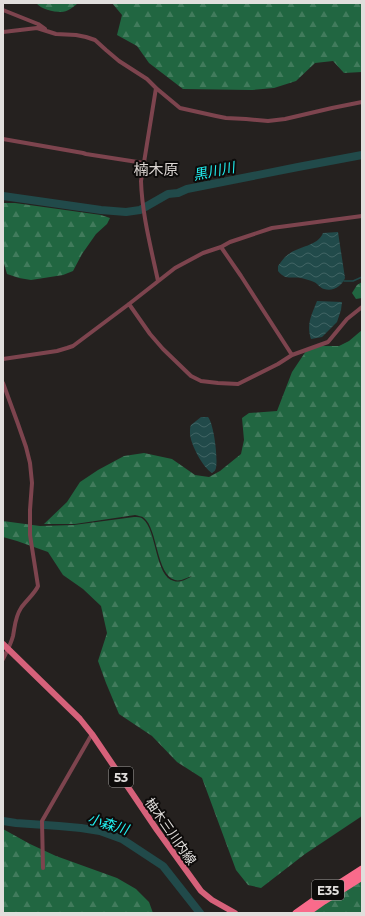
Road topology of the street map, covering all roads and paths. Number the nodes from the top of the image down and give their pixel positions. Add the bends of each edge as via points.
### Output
1 (3, 10) edge
2 (3, 32) edge
3 (48, 32) junction
4 (156, 88) junction
5 (362, 102) edge
6 (3, 139) edge
7 (144, 163) junction
8 (362, 216) edge
9 (220, 247) junction
10 (158, 280) junction
11 (129, 304) junction
12 (362, 307) edge
13 (292, 355) junction
14 (3, 359) edge
15 (3, 383) edge
16 (3, 644) edge
17 (9, 649) junction
18 (3, 659) edge
19 (92, 734) junction
20 (43, 868) dead end
21 (362, 869) edge
22 (362, 877) edge
23 (235, 913) edge
24 (296, 913) edge
25 (307, 913) edge

1 - 3 street via 38,24
2 - 3 street via 37,28
3 - 4 street via 95,40
4 - 5 street via 180,108 226,118 268,121
4 - 7 street
6 - 7 street
7 - 10 street via 141,195
8 - 9 street via 272,228
9 - 10 street via 203,253
9 - 13 street
10 - 11 street
11 - 13 street via 163,349 191,376 201,381 238,384
11 - 14 street via 73,346 41,354
12 - 13 street via 347,319 328,342
15 - 17 street via 30,463 30,535 38,586 16,617
16 - 17 main road, 柚木三川内線 / 53
17 - 18 street
17 - 19 main road, 柚木三川内線 / 53
19 - 20 street via 42,821
19 - 23 main road, 柚木三川内線 / 53 via 201,891
21 - 24 highway, E35
22 - 25 highway, E35

